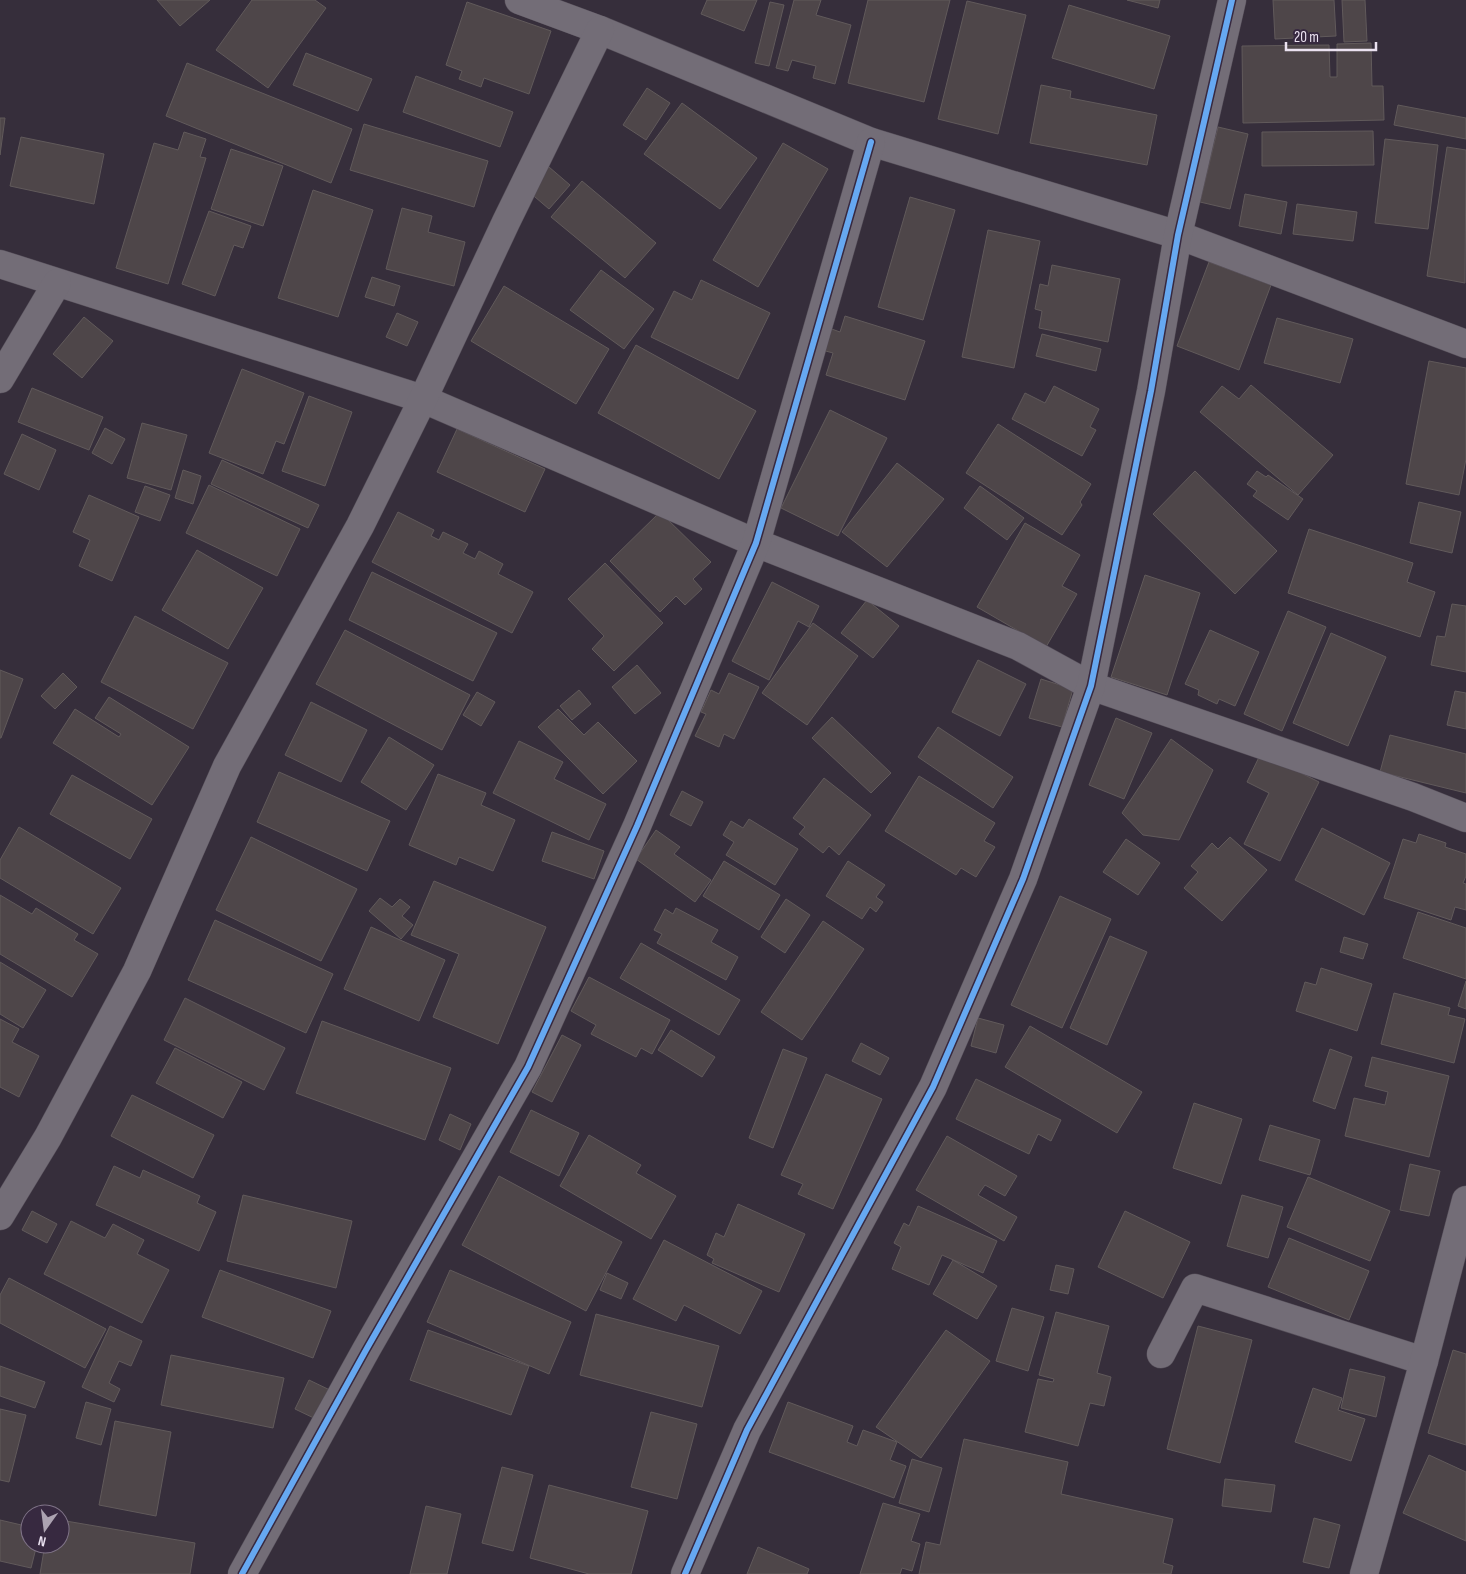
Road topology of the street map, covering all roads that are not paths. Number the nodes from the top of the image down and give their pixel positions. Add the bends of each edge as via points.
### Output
1 (1232, 0) edge
2 (530, 2) edge
3 (600, 30) junction
4 (870, 142) junction
5 (1178, 235) junction
6 (0, 264) edge
7 (58, 283) junction
8 (1466, 344) edge
9 (0, 379) edge
10 (423, 399) junction
11 (756, 543) junction
12 (1091, 686) junction
13 (1466, 818) edge
14 (1466, 1200) edge
15 (0, 1216) edge
16 (1160, 1354) dead end
17 (1424, 1362) junction
18 (242, 1574) edge
19 (685, 1574) edge
20 (1364, 1574) edge

1 - 5 street
2 - 3 street
3 - 4 street
3 - 10 street
4 - 5 street
4 - 11 street
5 - 8 street
5 - 12 street via 1151,391
6 - 7 street
7 - 9 street
7 - 10 street
10 - 11 street
10 - 15 street via 360,526 227,766 137,971 48,1137
11 - 12 street via 1018,646
11 - 18 street via 637,826 528,1067
12 - 13 street
12 - 19 street via 1023,879 933,1087 747,1430
14 - 17 street
16 - 17 street via 1195,1288
17 - 20 street

